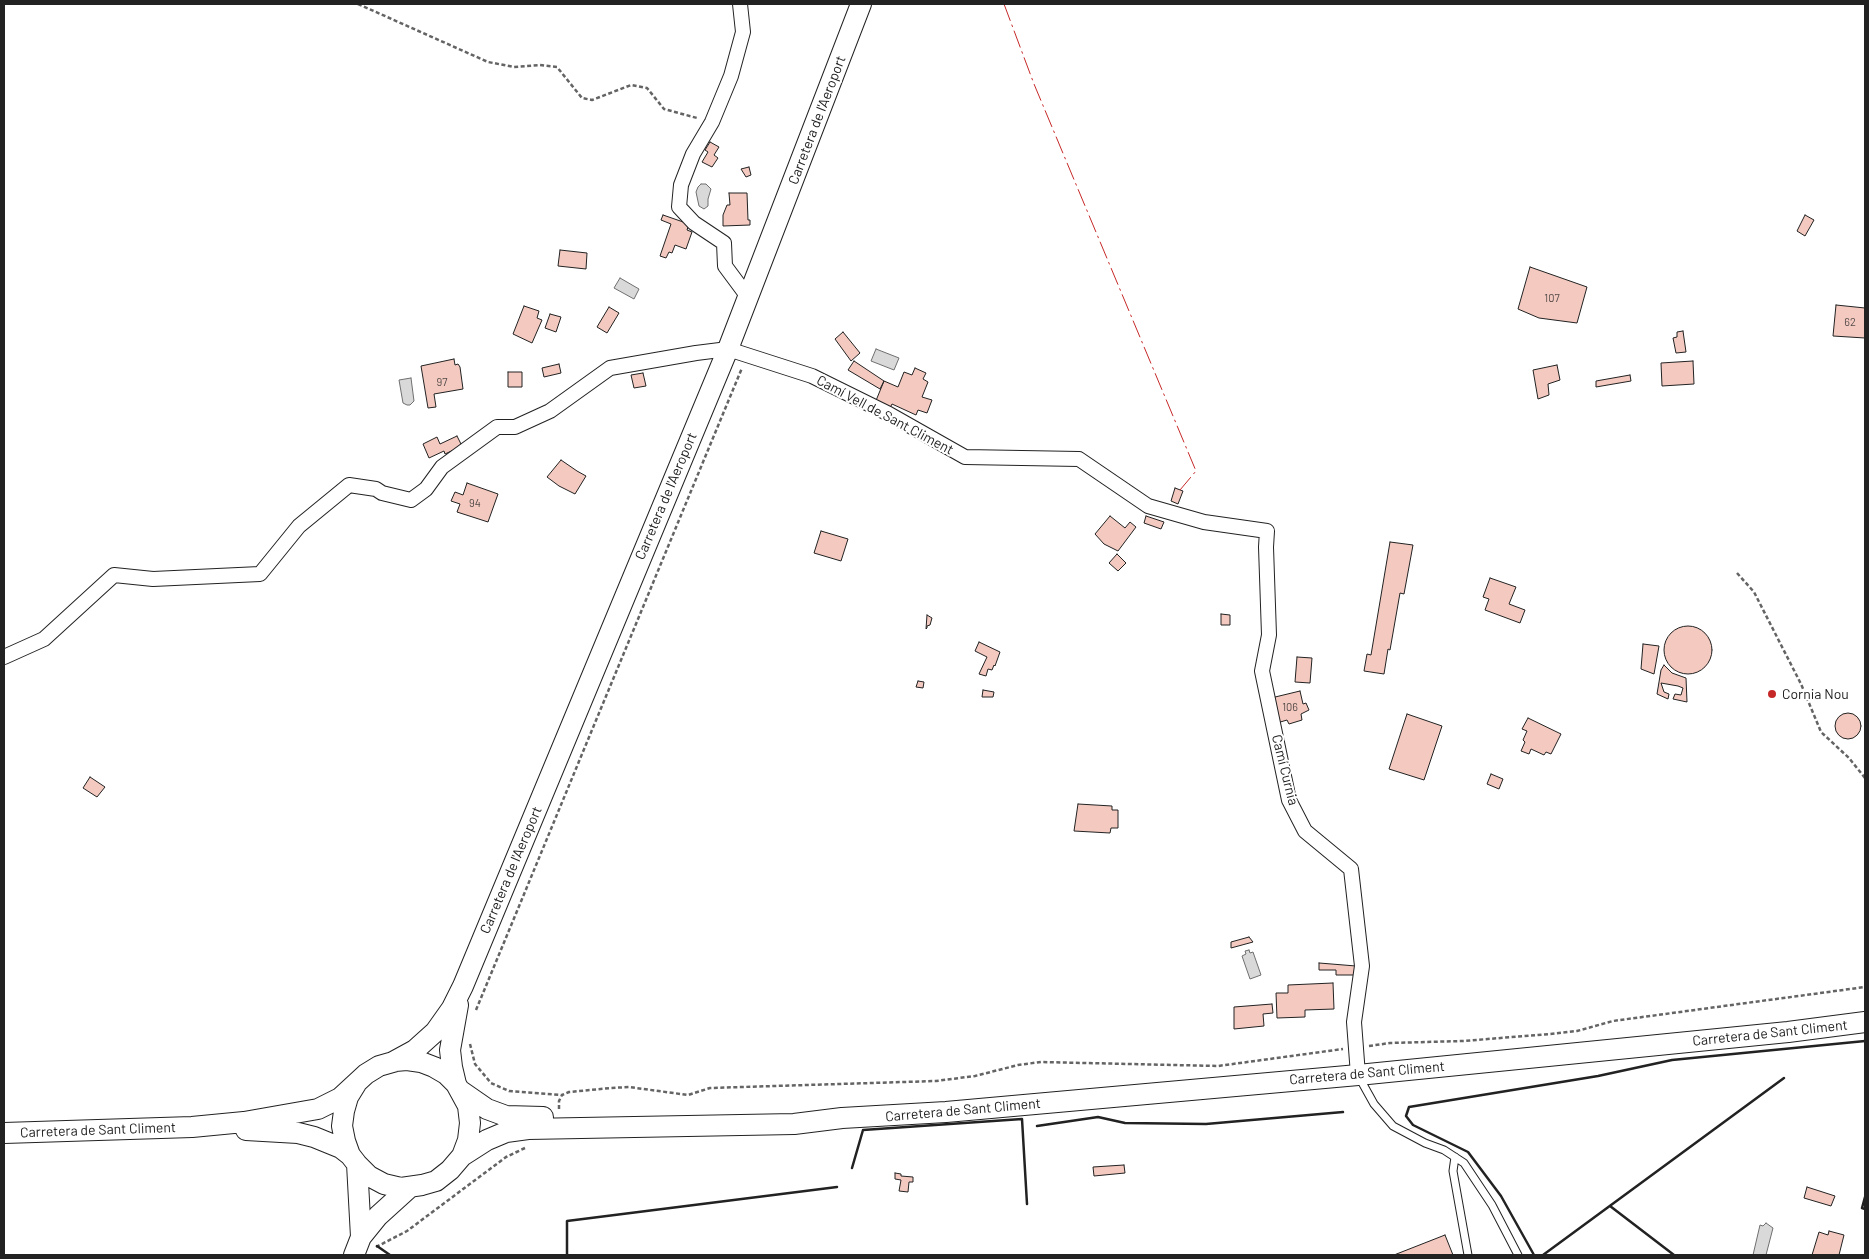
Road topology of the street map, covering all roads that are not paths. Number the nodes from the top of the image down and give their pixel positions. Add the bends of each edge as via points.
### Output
1 (740, 4) edge
2 (861, 4) edge
3 (748, 297) junction
4 (728, 349) junction
5 (1267, 531) joint
6 (4, 657) edge
7 (463, 986) junction
8 (1865, 1022) edge
9 (393, 1062) junction
10 (1358, 1075) junction
11 (356, 1084) junction
12 (458, 1087) junction
13 (842, 1118) junction
14 (192, 1127) junction
15 (4, 1133) edge
16 (462, 1156) junction
17 (1455, 1157) junction
18 (354, 1160) junction
19 (410, 1187) junction
20 (362, 1248) edge
21 (1468, 1255) edge
22 (1518, 1255) edge

1 - 3 street via 743,32 731,76 712,122 693,154 681,185 679,208 694,224 724,243 725,266
2 - 3 main road, Carretera de l'Aeroport
3 - 4 main road, Carretera de l'Aeroport
4 - 5 street, Camí Vell de Sant Climent via 812,376 890,414 965,457 1079,458 1148,506 1204,522
4 - 6 street, Camí Vell de Sant Climent via 610,368 550,411 515,427 496,427 442,467 426,489 411,500 349,485 299,526 260,574 153,580 114,575 44,639
4 - 7 main road, Carretera de l'Aeroport
5 - 10 street, Camí Curnia via 1269,635 1262,671 1289,800 1305,831 1351,869 1362,966 1354,1022
7 - 9 main road via 452,1008 430,1037
7 - 12 main road via 450,1050
8 - 10 main road, Carretera de Sant Climent
9 - 11 main road via 379,1066
9 - 12 main road via 407,1060 434,1066
10 - 13 main road, Carretera de Sant Climent via 946,1112
10 - 17 lane via 1374,1104 1394,1126
11 - 14 main road via 340,1098 318,1109
11 - 18 main road via 348,1097 342,1126
12 - 13 main road via 487,1109 506,1116 792,1114
12 - 16 main road via 468,1106 470,1123
13 - 16 main road via 794,1124 528,1129 506,1132 486,1140
14 - 15 main road, Carretera de Sant Climent
14 - 18 main road via 298,1133 333,1144
16 - 19 main road via 436,1181
17 - 21 lane via 1453,1171
17 - 22 lane via 1464,1164 1492,1205
18 - 19 main road via 369,1176 384,1184
18 - 20 main road
19 - 20 main road via 384,1210

